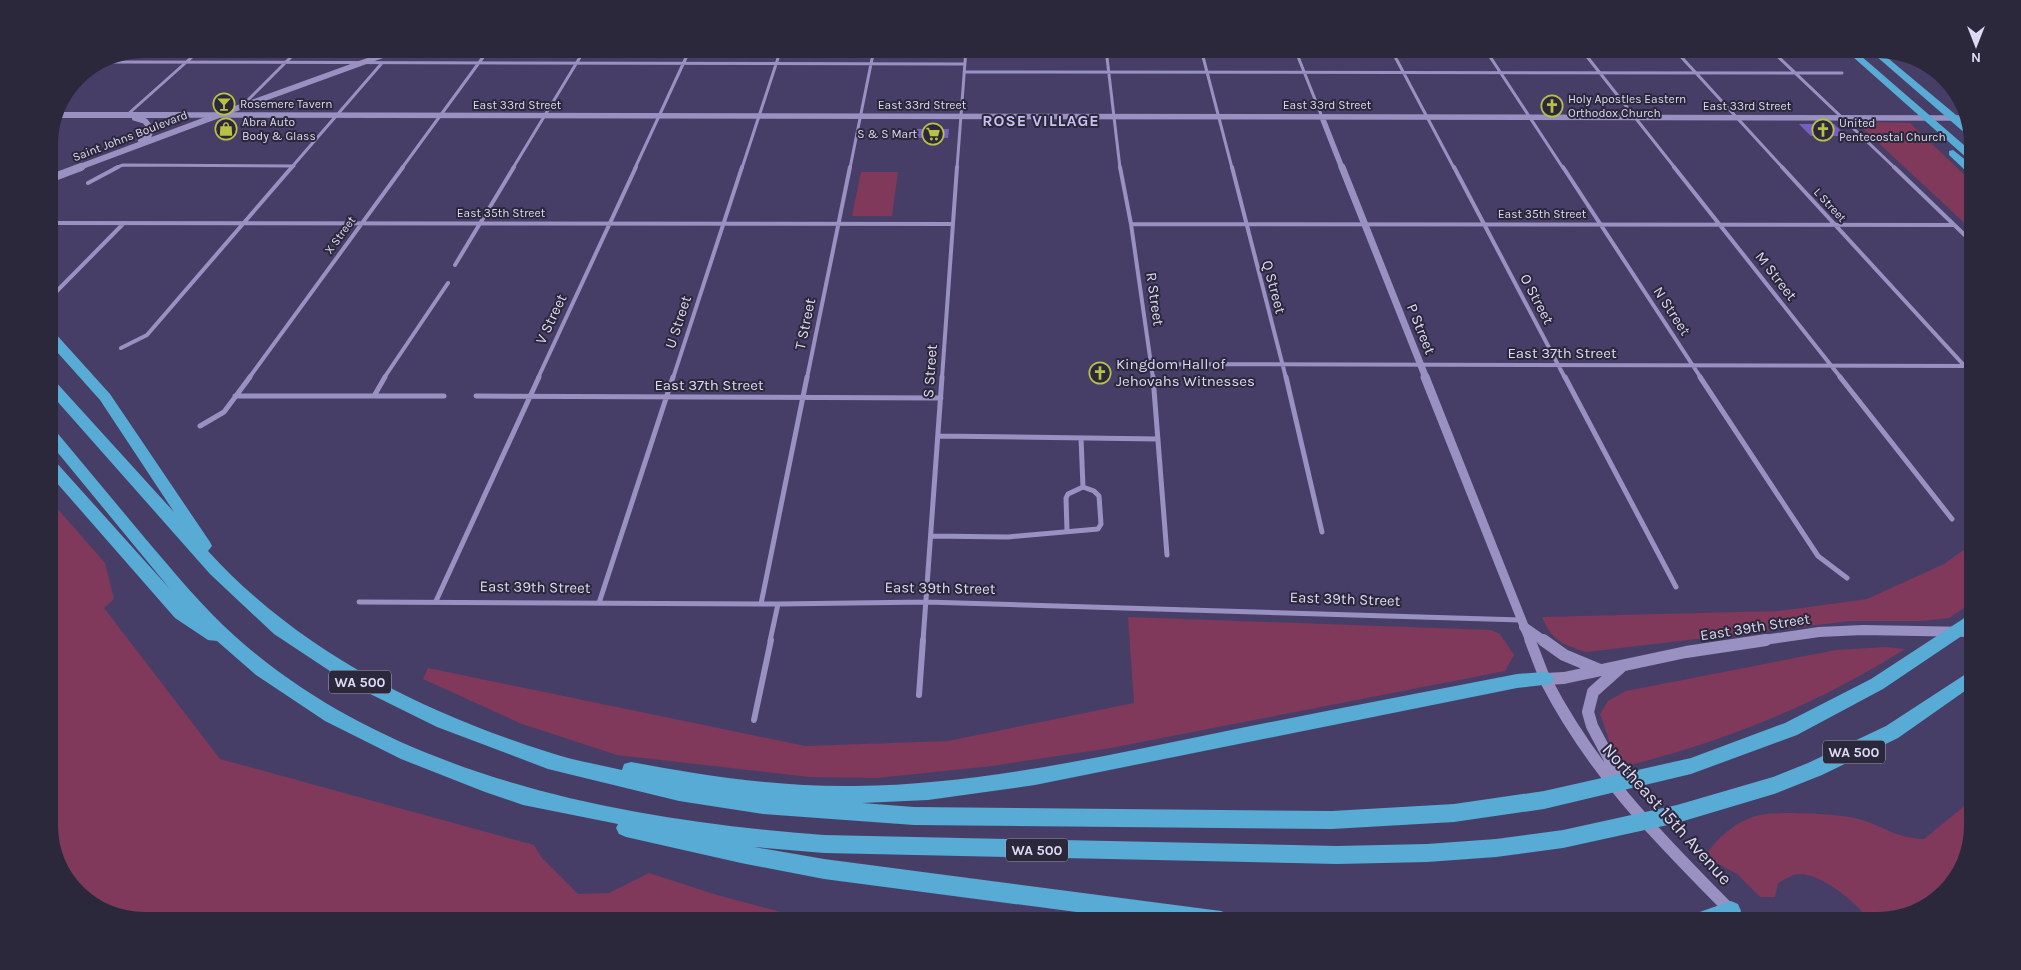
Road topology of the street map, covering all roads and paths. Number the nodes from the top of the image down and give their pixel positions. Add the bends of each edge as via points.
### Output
1 (191, 58) edge
2 (289, 58) edge
3 (376, 58) edge
4 (483, 58) edge
5 (579, 58) edge
6 (686, 58) edge
7 (778, 58) edge
8 (872, 58) edge
9 (965, 58) edge
10 (1107, 58) edge
11 (1203, 58) edge
12 (1299, 58) edge
13 (1396, 58) edge
14 (1491, 58) edge
15 (1587, 58) edge
16 (1682, 58) edge
17 (1779, 58) edge
18 (1858, 58) edge
19 (1883, 58) edge
20 (116, 62) edge
21 (186, 62) junction
22 (285, 62) junction
23 (362, 63) junction
24 (382, 63) junction
25 (479, 63) junction
26 (576, 63) junction
27 (684, 63) junction
28 (776, 63) junction
29 (871, 64) junction
30 (965, 64) junction
31 (1499, 70) junction
32 (1304, 71) junction
33 (1402, 71) junction
34 (1598, 71) junction
35 (964, 72) junction
36 (1108, 72) junction
37 (1206, 72) junction
38 (1694, 72) junction
39 (1794, 72) junction
40 (1842, 72) dead end
41 (1909, 79) junction
42 (297, 87) junction
43 (1895, 90) junction
44 (243, 105) junction
45 (1957, 111) edge
46 (62, 115) edge
47 (126, 115) junction
48 (185, 115) joint
49 (218, 115) junction
50 (337, 116) junction
51 (440, 116) junction
52 (545, 116) junction
53 (659, 116) junction
54 (759, 116) junction
55 (860, 116) junction
56 (961, 116) junction
57 (1113, 116) junction
58 (1217, 116) junction
59 (1426, 116) junction
60 (1322, 117) junction
61 (1529, 117) junction
62 (1634, 117) junction
63 (1735, 117) junction
64 (1841, 117) junction
65 (1959, 117) edge
66 (1962, 125) edge
67 (135, 146) junction
68 (1963, 149) edge
69 (1963, 162) edge
70 (294, 166) junction
71 (58, 176) edge
72 (88, 183) dead end
73 (610, 222) junction
74 (58, 223) edge
75 (124, 223) junction
76 (244, 223) junction
77 (362, 223) junction
78 (480, 223) junction
79 (723, 223) junction
80 (1483, 223) junction
81 (838, 224) junction
82 (953, 224) junction
83 (1131, 224) junction
84 (1246, 224) junction
85 (1364, 224) junction
86 (1600, 224) junction
87 (1719, 224) junction
88 (1835, 224) junction
89 (1954, 225) junction
90 (1963, 234) edge
91 (455, 266) dead end
92 (448, 283) dead end
93 (58, 290) edge
94 (58, 345) edge
95 (121, 348) dead end
96 (1152, 364) junction
97 (1283, 365) junction
98 (1558, 365) junction
99 (1420, 366) junction
100 (1693, 366) junction
101 (1831, 366) junction
102 (1964, 366) joint
103 (58, 393) edge
104 (235, 396) junction
105 (374, 396) junction
106 (444, 396) dead end
107 (476, 396) dead end
108 (530, 396) junction
109 (666, 397) junction
110 (803, 398) junction
111 (941, 398) junction
112 (200, 426) dead end
113 (938, 436) junction
114 (1081, 438) junction
115 (1158, 439) junction
116 (58, 443) edge
117 (58, 474) edge
118 (1083, 487) junction
119 (1952, 519) dead end
120 (1067, 531) junction
121 (1322, 532) dead end
122 (931, 536) junction
123 (1167, 555) dead end
124 (1846, 578) dead end
125 (232, 586) junction
126 (1676, 586) dead end
127 (436, 601) junction
128 (359, 602) dead end
129 (926, 602) junction
130 (599, 603) junction
131 (760, 604) junction
132 (778, 604) junction
133 (1522, 623) junction
134 (1964, 626) edge
135 (1964, 632) edge
136 (245, 655) junction
137 (1622, 666) junction
138 (1601, 670) junction
139 (1545, 680) junction
140 (1964, 683) edge
141 (920, 695) dead end
142 (754, 720) dead end
143 (506, 747) junction
144 (514, 793) junction
145 (1623, 800) junction
146 (1154, 912) edge
147 (1732, 912) edge

1 - 21 street
2 - 22 street
3 - 23 street, Saint Johns Boulevard
4 - 25 street, X Street
5 - 26 street
6 - 27 street, V Street
7 - 28 street, U Street
8 - 29 street, T Street
9 - 30 street, S Street
10 - 36 street, R Street
11 - 37 street, Q Street
12 - 32 street, P Street
13 - 33 street, O Street
14 - 31 street, N Street
15 - 34 street, M Street
16 - 38 street, L Street
17 - 39 street
18 - 43 highway
19 - 41 highway
20 - 21 street
21 - 22 street
21 - 47 street
22 - 23 street
22 - 44 street
23 - 24 street
23 - 42 street, Saint Johns Boulevard
24 - 25 street
24 - 50 street
25 - 26 street
25 - 51 street, X Street
26 - 27 street
26 - 52 street
27 - 28 street
27 - 53 street, V Street
28 - 29 street
28 - 54 street, U Street
29 - 30 street
29 - 55 street, T Street
30 - 35 street, S Street
31 - 33 street
31 - 34 street
31 - 61 street, N Street
32 - 33 street
32 - 37 street
32 - 60 street, P Street
33 - 59 street, O Street
34 - 38 street
34 - 62 street, M Street
35 - 36 street
35 - 56 street, S Street
36 - 37 street
36 - 57 street, R Street
37 - 58 street, Q Street
38 - 39 street
38 - 63 street, L Street
39 - 40 street
39 - 64 street
41 - 45 highway
41 - 66 highway
42 - 44 street, Saint Johns Boulevard
42 - 49 street, Saint Johns Boulevard via 238,111
43 - 68 highway
43 - 69 highway via 1907,108
44 - 49 street, Saint Johns Boulevard
46 - 47 main road, East 33rd Street
47 - 48 main road, East 33rd Street
47 - 67 main road via 145,121 152,129
48 - 49 street, East 33rd Street
49 - 50 street, East 33rd Street
49 - 67 main road, Saint Johns Boulevard
50 - 51 street, East 33rd Street
50 - 70 street
51 - 52 street, East 33rd Street
51 - 77 street, X Street
52 - 53 street, East 33rd Street
52 - 78 street
53 - 54 street, East 33rd Street
53 - 73 street, V Street
54 - 55 street, East 33rd Street
54 - 79 street, U Street
55 - 56 street, East 33rd Street
55 - 81 street, T Street
56 - 57 street, East 33rd Street
56 - 82 street, S Street
57 - 58 street, East 33rd Street
57 - 83 street, R Street
58 - 60 street, East 33rd Street
58 - 84 street, Q Street
59 - 60 street, East 33rd Street
59 - 61 street, East 33rd Street
59 - 80 street, O Street
60 - 85 street, P Street
61 - 62 street, East 33rd Street
61 - 86 street, N Street
62 - 63 street, East 33rd Street
62 - 87 street, M Street
63 - 64 street, East 33rd Street
63 - 88 street, L Street
64 - 65 street, East 33rd Street
64 - 89 street
67 - 71 main road, Saint Johns Boulevard
70 - 72 street via 123,165
70 - 76 street
73 - 78 street, East 35th Street
73 - 79 street, East 35th Street
73 - 108 street, V Street
74 - 75 street, East 35th Street
75 - 76 street, East 35th Street
75 - 93 street
76 - 77 street, East 35th Street
76 - 95 street via 146,335
77 - 78 street, East 35th Street
77 - 104 street, X Street
78 - 91 street
79 - 81 street, East 35th Street
79 - 109 street, U Street
80 - 85 street, East 35th Street
80 - 86 street, East 35th Street
80 - 98 street, O Street
81 - 82 street, East 35th Street
81 - 110 street, T Street
82 - 111 street, S Street
83 - 84 street, East 35th Street
83 - 96 street, R Street
84 - 85 street, East 35th Street
84 - 97 street, Q Street
85 - 99 street, P Street
86 - 87 street, East 35th Street
86 - 100 street, N Street
87 - 88 street, East 35th Street
87 - 101 street, M Street
88 - 89 street, East 35th Street
88 - 102 street, L Street
89 - 90 street
92 - 105 street via 393,362
94 - 125 highway via 104,397
96 - 97 street, East 37th Street
96 - 115 street, R Street
97 - 99 street, East 37th Street
97 - 121 street, Q Street
98 - 99 street, East 37th Street
98 - 100 street, East 37th Street
98 - 126 street, O Street
99 - 133 street, P Street
100 - 101 street, East 37th Street
100 - 124 street, N Street via 1818,556
101 - 102 street, East 37th Street
101 - 119 street, M Street
103 - 125 highway, WA 500
104 - 105 street
104 - 112 street, X Street via 224,412
105 - 106 street
107 - 108 street, East 37th Street
108 - 109 street, East 37th Street
108 - 127 street, V Street
109 - 110 street, East 37th Street
109 - 130 street, U Street
110 - 111 street, East 37th Street
110 - 131 street, T Street
111 - 113 street, S Street
113 - 114 street
113 - 122 street, S Street
114 - 115 street
114 - 118 street
115 - 123 street, R Street
116 - 136 highway, WA 500 via 162,569
117 - 136 highway via 181,613
118 - 120 street via 1067,496
118 - 120 street via 1099,496 1100,524 1098,529
120 - 122 street via 1008,538
122 - 129 street, S Street
125 - 143 highway, WA 500 via 280,630 354,678 434,718
127 - 128 street, East 39th Street
127 - 130 street, East 39th Street
129 - 132 street, East 39th Street
129 - 133 street, East 39th Street
129 - 141 street, S Street
130 - 131 street, East 39th Street
131 - 132 street, East 39th Street
132 - 142 street
133 - 138 main road via 1564,655
133 - 139 street, Northeast 15th Avenue
134 - 143 highway, WA 500 via 1877,684 1791,729 1691,766 1544,800 1454,813 1369,819 914,816 763,805 679,792 548,761
135 - 137 main road, East 39th Street via 1834,631 1686,652
136 - 144 highway, WA 500 via 284,685 363,731 431,763
137 - 138 main road, East 39th Street
137 - 145 main road via 1595,689 1588,712 1608,755
138 - 139 main road, East 39th Street
139 - 143 highway via 1518,681 1063,773 926,791 850,794 725,787
139 - 145 main road, Northeast 15th Avenue via 1581,746
140 - 144 highway, WA 500 via 1892,732 1857,750 1799,776 1733,798 1563,839 1427,854 1337,856 767,841 644,822
144 - 146 highway via 646,834 741,854 834,870
145 - 147 main road, Northeast 15th Avenue

